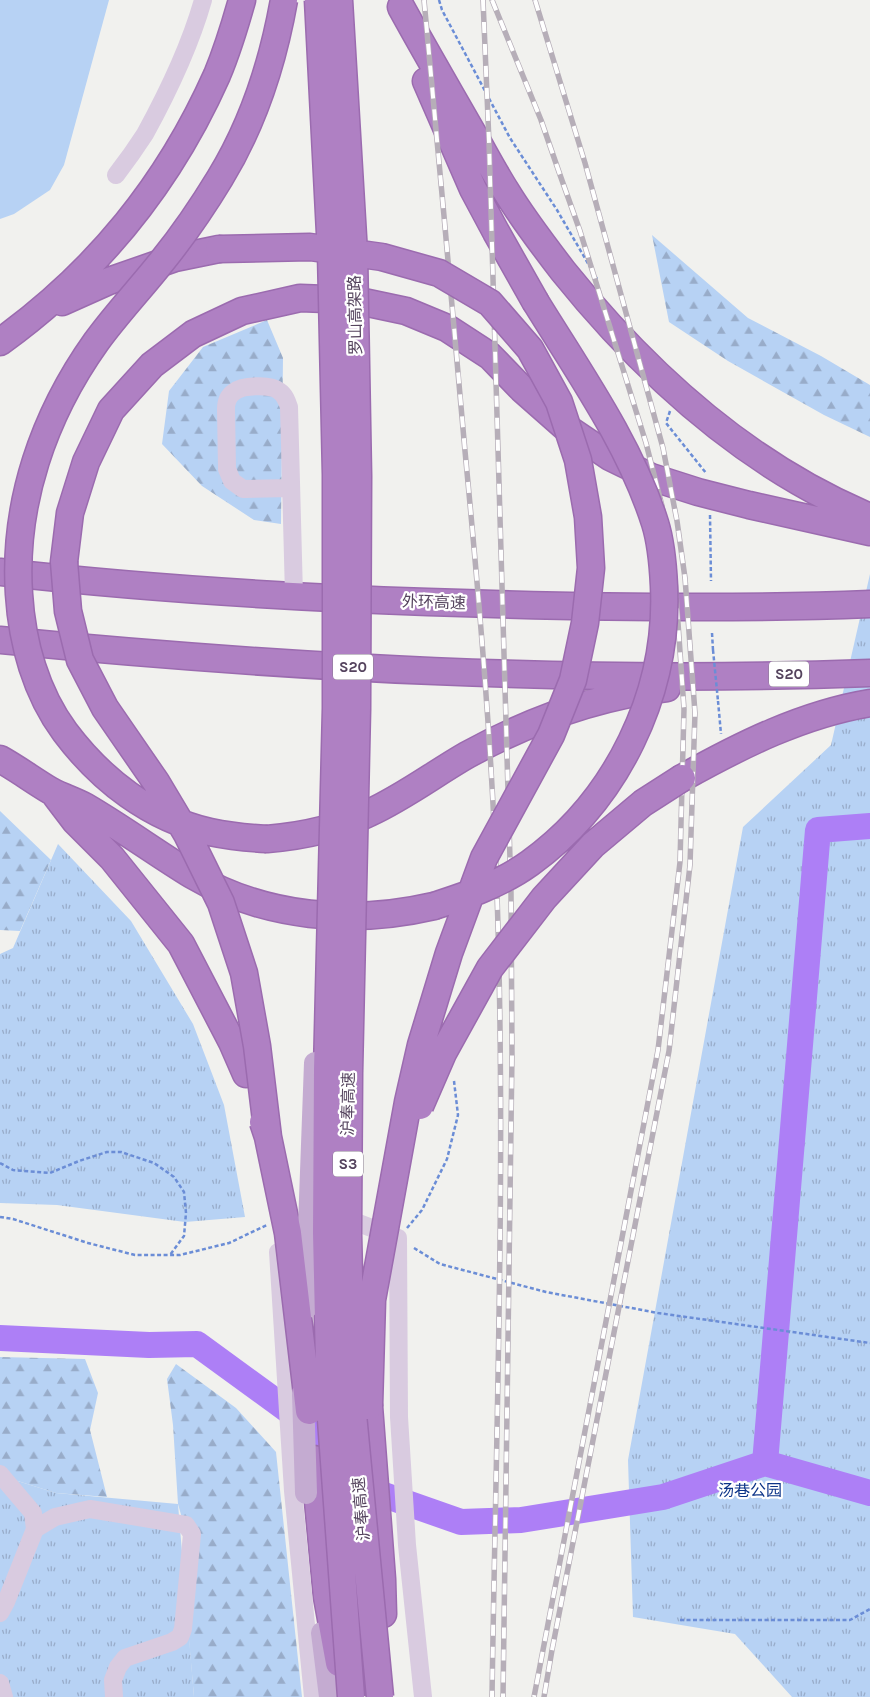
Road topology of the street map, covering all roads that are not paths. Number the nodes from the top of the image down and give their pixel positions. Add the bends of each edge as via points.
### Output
1 (204, 0) edge
2 (242, 0) edge
3 (284, 0) edge
4 (309, 0) edge
5 (318, 0) edge
6 (340, 0) edge
7 (348, 0) edge
8 (400, 3) edge
9 (116, 175) dead end
10 (26, 323) junction
11 (0, 342) edge
12 (291, 488) junction
13 (870, 517) edge
14 (870, 532) edge
15 (0, 572) edge
16 (294, 596) junction
17 (870, 604) edge
18 (347, 631) junction
19 (0, 640) edge
20 (870, 673) edge
21 (707, 675) junction
22 (870, 703) edge
23 (0, 758) edge
24 (52, 792) junction
25 (268, 1137) junction
26 (389, 1200) junction
27 (0, 1474) edge
28 (299, 1492) junction
29 (35, 1529) junction
30 (0, 1613) edge
31 (0, 1683) edge
32 (4, 1697) edge
33 (114, 1697) edge
34 (313, 1697) edge
35 (330, 1697) edge
36 (346, 1697) edge
37 (351, 1697) edge
38 (374, 1697) edge
39 (380, 1697) edge
40 (384, 1697) edge
41 (423, 1697) edge

1 - 9 street via 170,84 144,135
2 - 10 highway via 217,74 167,169 121,232 86,270
3 - 21 highway, bridge via 275,44 255,107 221,176 164,260 97,341 65,392 40,447 20,528 19,605 36,680 60,725 96,769 135,800 208,832 267,839 324,830 370,813 504,736 545,719 620,696 690,685
4 - 28 main road, bridge via 322,252 324,704 321,885
5 - 18 highway, 罗山高架路, bridge via 331,253 336,475
6 - 18 highway, 罗山高架路, bridge via 354,253 358,476
7 - 38 main road, bridge via 362,245 367,478 356,1344 359,1539
8 - 13 highway via 506,192 542,244 624,341 705,416 751,450 818,493
8 - 24 highway, bridge via 428,88 470,181 535,301 620,443 655,524 663,566 666,611 660,656 647,706 633,740 610,780 558,841 500,881 470,895 406,913 325,916 237,897 192,874 85,806
10 - 11 highway
10 - 26 highway, bridge via 109,281 175,258 219,249 310,247 382,257 439,273 490,303 530,349 559,402 578,460 588,518 591,568 585,623 573,680 551,735 484,858 449,953 421,1045
12 - 12 street via 289,408 284,395 279,390 266,387 246,387 234,392 226,403 227,469 232,481 250,490
12 - 16 street
14 - 25 highway, bridge via 749,506 651,477 610,457 564,426 483,351 447,328 406,311 354,300 300,298 242,311 193,334 152,365 111,410 86,462 70,513 64,562 68,611 80,660 105,708 156,782 221,902 244,973 258,1046
15 - 16 highway, 外环高速
16 - 17 highway, 外环高速 via 607,607
18 - 37 highway, 沪奉高速 / S3, bridge via 336,717 326,1233 330,1406
18 - 39 highway, 沪奉高速 / S3, bridge via 354,881 348,1073 352,1404
19 - 21 highway, S20 via 368,668
20 - 21 highway, S20
22 - 26 highway, bridge via 802,721 741,746 643,803 593,845 544,898 490,968 443,1053 420,1106
23 - 24 highway
24 - 25 highway, bridge via 112,858 181,944 232,1042
25 - 36 highway, bridge via 288,1234 327,1598
26 - 40 highway, bridge via 372,1300 369,1406 382,1579
27 - 29 street via 33,1513
28 - 34 street
28 - 35 main road
28 - 41 street via 276,1223 298,1218 340,1216 398,1238 399,1417 407,1545
29 - 30 street
29 - 33 street via 55,1517 90,1509 186,1525 192,1534 180,1637 125,1658 113,1680
31 - 32 street

